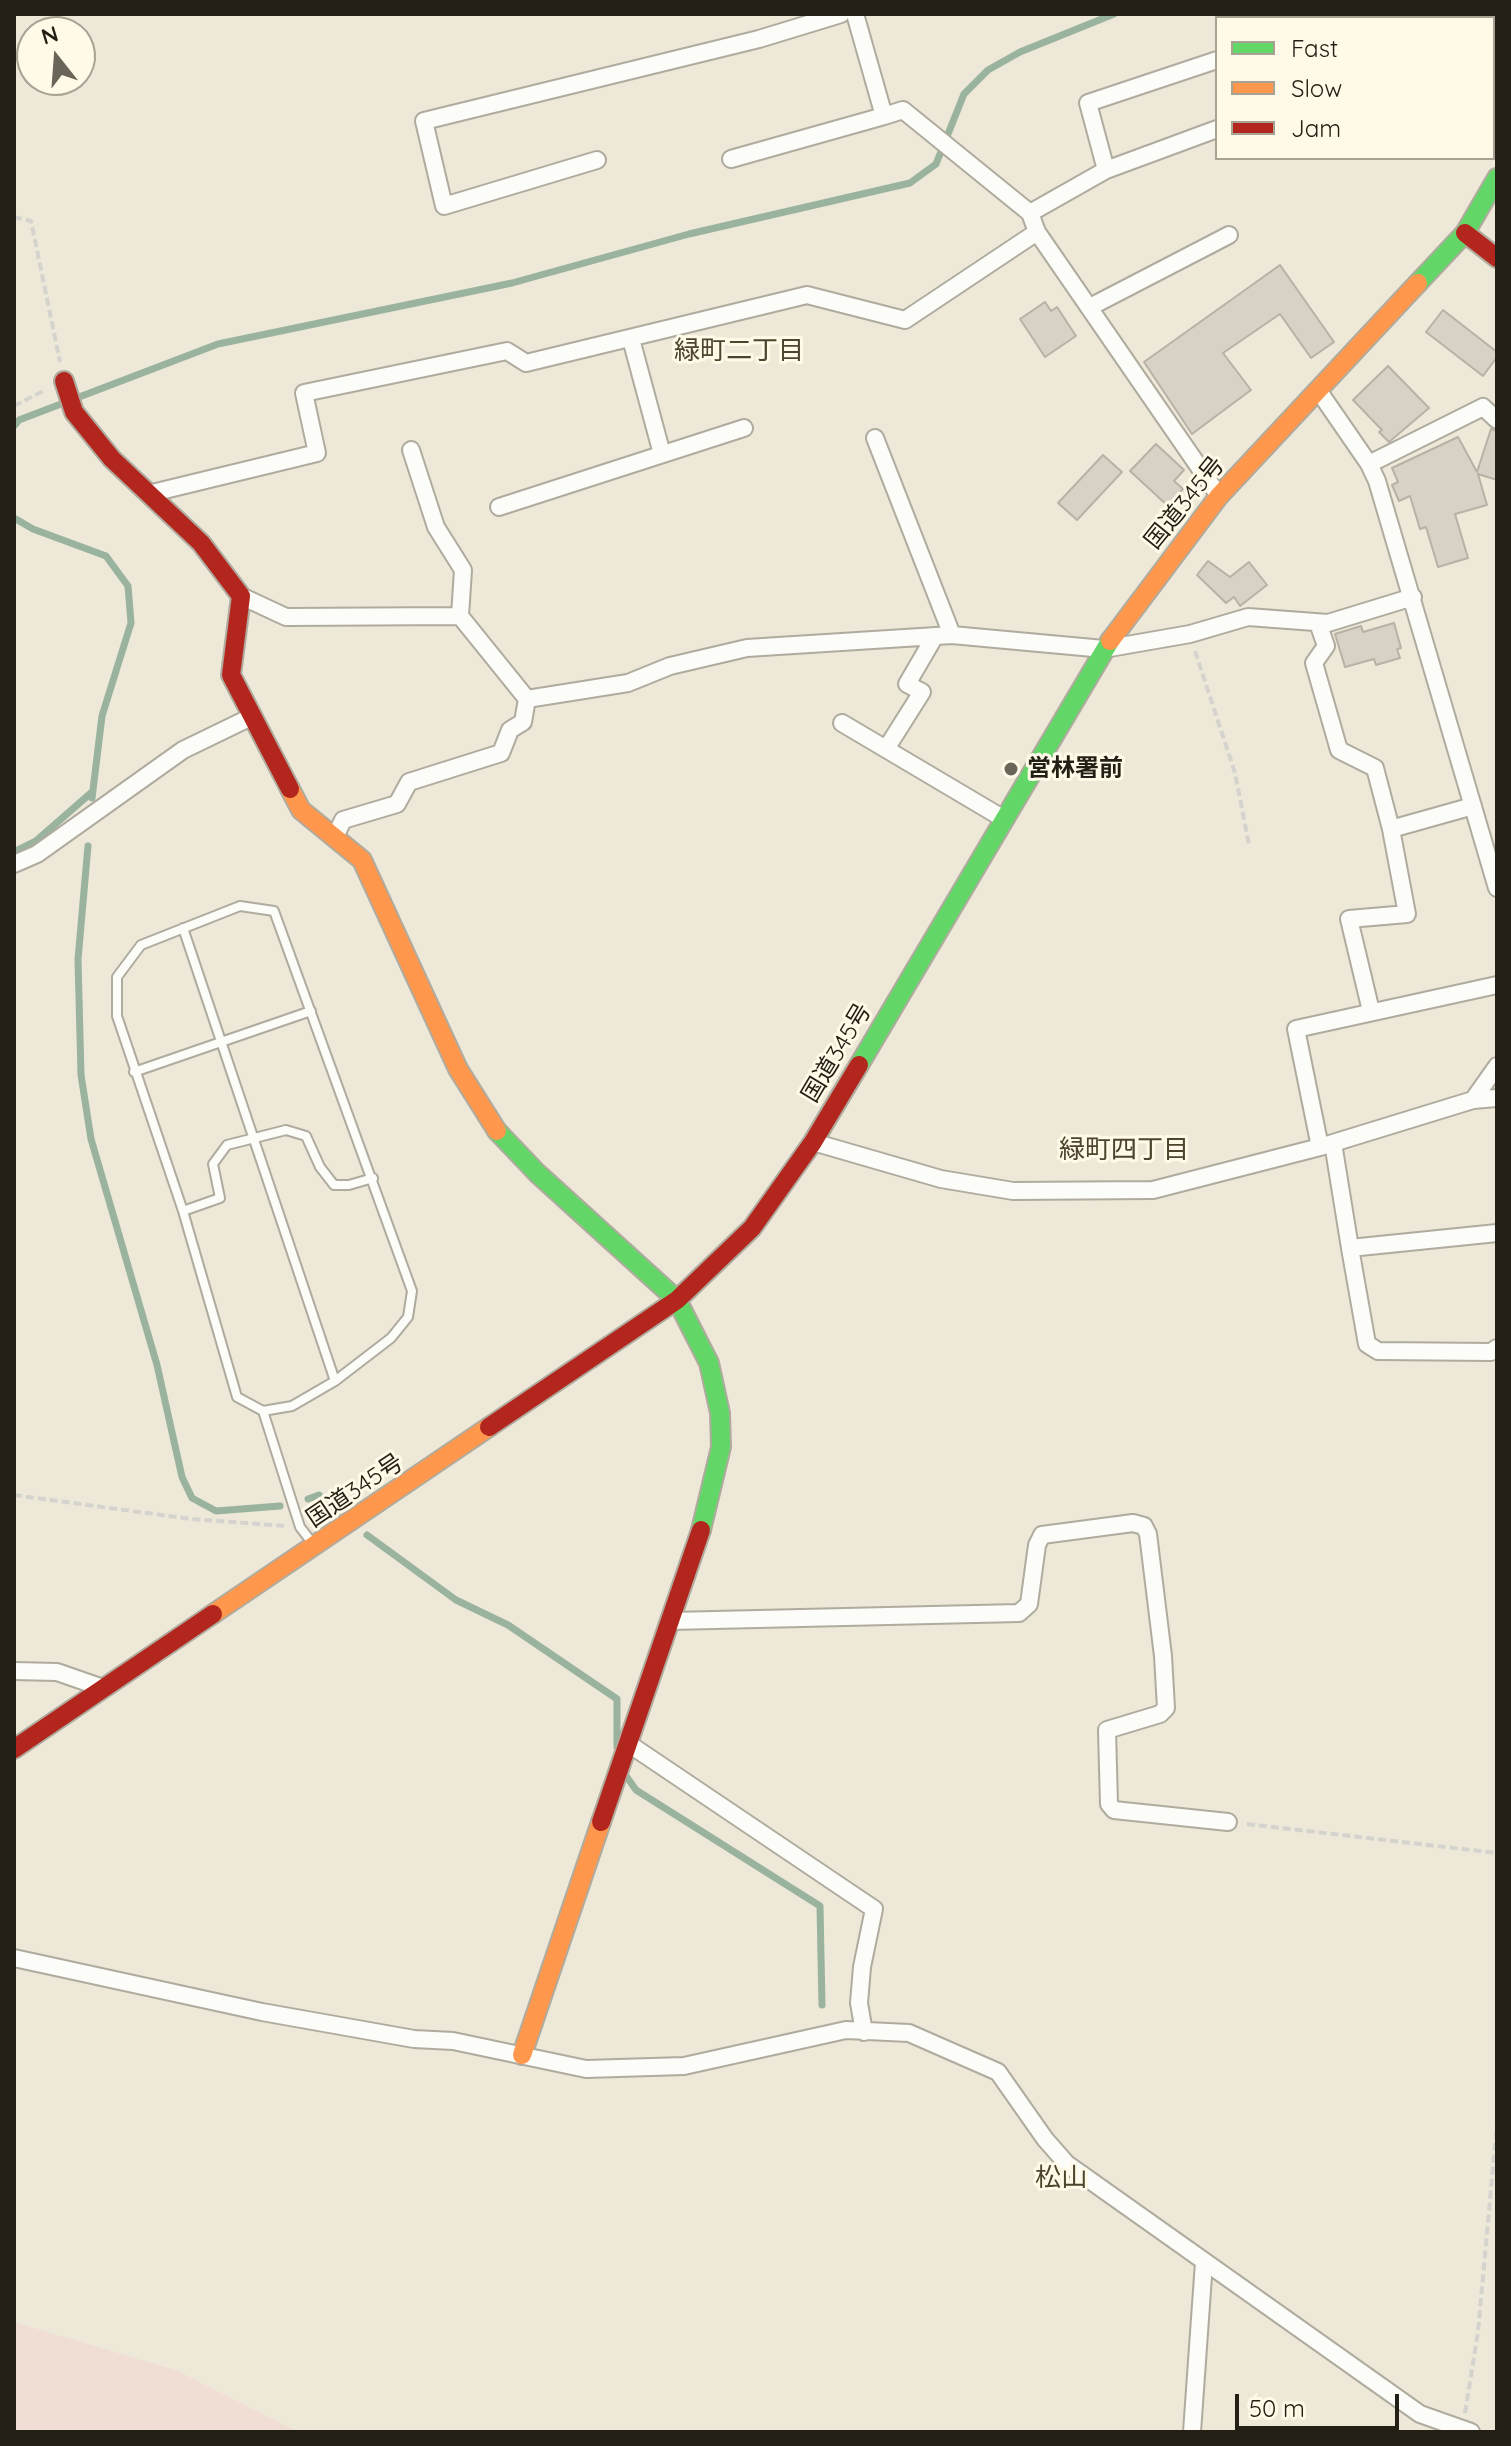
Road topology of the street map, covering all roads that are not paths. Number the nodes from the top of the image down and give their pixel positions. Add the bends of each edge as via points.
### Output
1 (841, 14) edge
2 (855, 14) edge
3 (1215, 61) edge
4 (884, 116) junction
5 (1215, 130) edge
6 (731, 159) dead end
7 (597, 160) dead end
8 (1106, 170) junction
9 (1497, 178) edge
10 (1030, 213) junction
11 (1037, 232) junction
12 (1465, 233) junction
13 (1229, 235) dead end
14 (1497, 258) edge
15 (1090, 307) junction
16 (631, 339) junction
17 (64, 381) road end
18 (1318, 390) junction
19 (1497, 420) edge
20 (744, 428) dead end
21 (875, 438) dead end
22 (411, 450) dead end
23 (662, 454) junction
24 (1369, 464) junction
25 (148, 494) junction
26 (1219, 496) junction
27 (499, 507) dead end
28 (241, 596) junction
29 (1413, 597) junction
30 (460, 616) junction
31 (1318, 623) junction
32 (944, 635) junction
33 (1104, 649) junction
34 (527, 699) junction
35 (251, 717) junction
36 (842, 723) dead end
37 (886, 749) junction
38 (1473, 806) junction
39 (1004, 819) junction
40 (1391, 829) junction
41 (335, 837) junction
42 (14, 864) edge
43 (1497, 888) edge
44 (183, 928) junction
45 (1497, 985) edge
46 (311, 1011) junction
47 (1371, 1011) junction
48 (219, 1041) junction
49 (1497, 1066) edge
50 (134, 1072) junction
51 (1497, 1098) edge
52 (1473, 1100) junction
53 (253, 1139) junction
54 (813, 1142) junction
55 (1326, 1145) junction
56 (373, 1178) junction
57 (183, 1211) junction
58 (1497, 1233) edge
59 (1350, 1248) junction
60 (677, 1300) junction
61 (1497, 1348) edge
62 (335, 1381) junction
63 (263, 1411) junction
64 (316, 1547) junction
65 (671, 1621) junction
66 (14, 1671) edge
67 (103, 1688) junction
68 (629, 1744) junction
69 (14, 1749) edge
70 (1228, 1822) road end
71 (14, 1958) edge
72 (864, 2032) junction
73 (522, 2055) junction
74 (1204, 2262) junction
75 (1467, 2430) edge
76 (1192, 2432) edge

1 - 7 street via 424,121 444,206
2 - 4 street
3 - 8 street via 1088,103
4 - 6 street
4 - 10 street via 903,110
5 - 8 street
8 - 10 street
9 - 12 main road, 国道345号
10 - 11 street
11 - 15 street
11 - 16 street via 905,320 807,295
12 - 14 main road
12 - 18 main road, 国道345号
13 - 15 street
15 - 26 street
16 - 23 street
16 - 25 street via 526,363 507,351 304,393 317,453
17 - 25 main road via 74,412
18 - 24 street
18 - 26 main road, 国道345号
19 - 24 street via 1483,407
20 - 23 street
21 - 32 street
22 - 30 street via 436,527 463,570
23 - 27 street
24 - 29 street
25 - 28 main road via 201,543
26 - 33 main road, 国道345号
28 - 30 street via 286,617
28 - 35 main road via 231,675
29 - 31 street
29 - 38 street
30 - 34 street
31 - 33 street via 1248,617 1190,634
31 - 40 street via 1326,646 1314,663 1339,750 1375,768
32 - 33 street
32 - 34 street via 747,648 670,666 628,683
32 - 37 street via 907,684 922,692
33 - 39 main road, 国道345号
34 - 41 street via 523,722 510,730 501,753 409,782 397,804 343,820
35 - 41 main road via 301,810
35 - 42 street via 183,750 37,854
36 - 37 street
37 - 39 street
38 - 40 street
38 - 43 street
39 - 54 main road, 国道345号
40 - 47 street via 1407,914 1349,919
41 - 60 main road via 362,860 458,1069 499,1134
44 - 46 lane via 240,906 274,911
44 - 48 lane
44 - 50 lane via 141,945 117,977 117,1016
45 - 47 street
46 - 48 lane
46 - 56 lane
47 - 55 street via 1296,1029
48 - 50 lane
48 - 53 lane
49 - 52 street
50 - 57 lane
51 - 52 street
52 - 55 street
53 - 56 lane via 286,1130 306,1136 334,1185
53 - 57 lane via 227,1145 213,1164 220,1198
53 - 62 lane
54 - 55 street via 941,1179 1013,1191 1072,1193 1153,1190
54 - 60 main road, 国道345号 via 752,1228
55 - 59 street
56 - 62 lane via 412,1291 408,1317 391,1338
57 - 63 lane via 237,1397
58 - 59 street
59 - 61 street via 1367,1344 1378,1351
60 - 64 main road, 国道345号
60 - 65 main road via 709,1363 721,1447 710,1503
62 - 63 lane via 292,1406
63 - 64 lane via 300,1527
64 - 67 main road, 国道345号
65 - 68 main road
65 - 70 street via 1019,1613 1029,1604 1042,1535 1144,1526 1162,1640 1166,1708 1107,1730 1109,1804 1114,1810
66 - 67 street via 57,1672
67 - 69 main road, 国道345号
68 - 72 street via 874,1909 859,2003
68 - 73 main road
71 - 73 street via 262,2012
72 - 73 street via 846,2030 684,2066 586,2069
72 - 74 street via 909,2033 998,2072 1067,2164
74 - 75 street via 1420,2414
74 - 76 street

